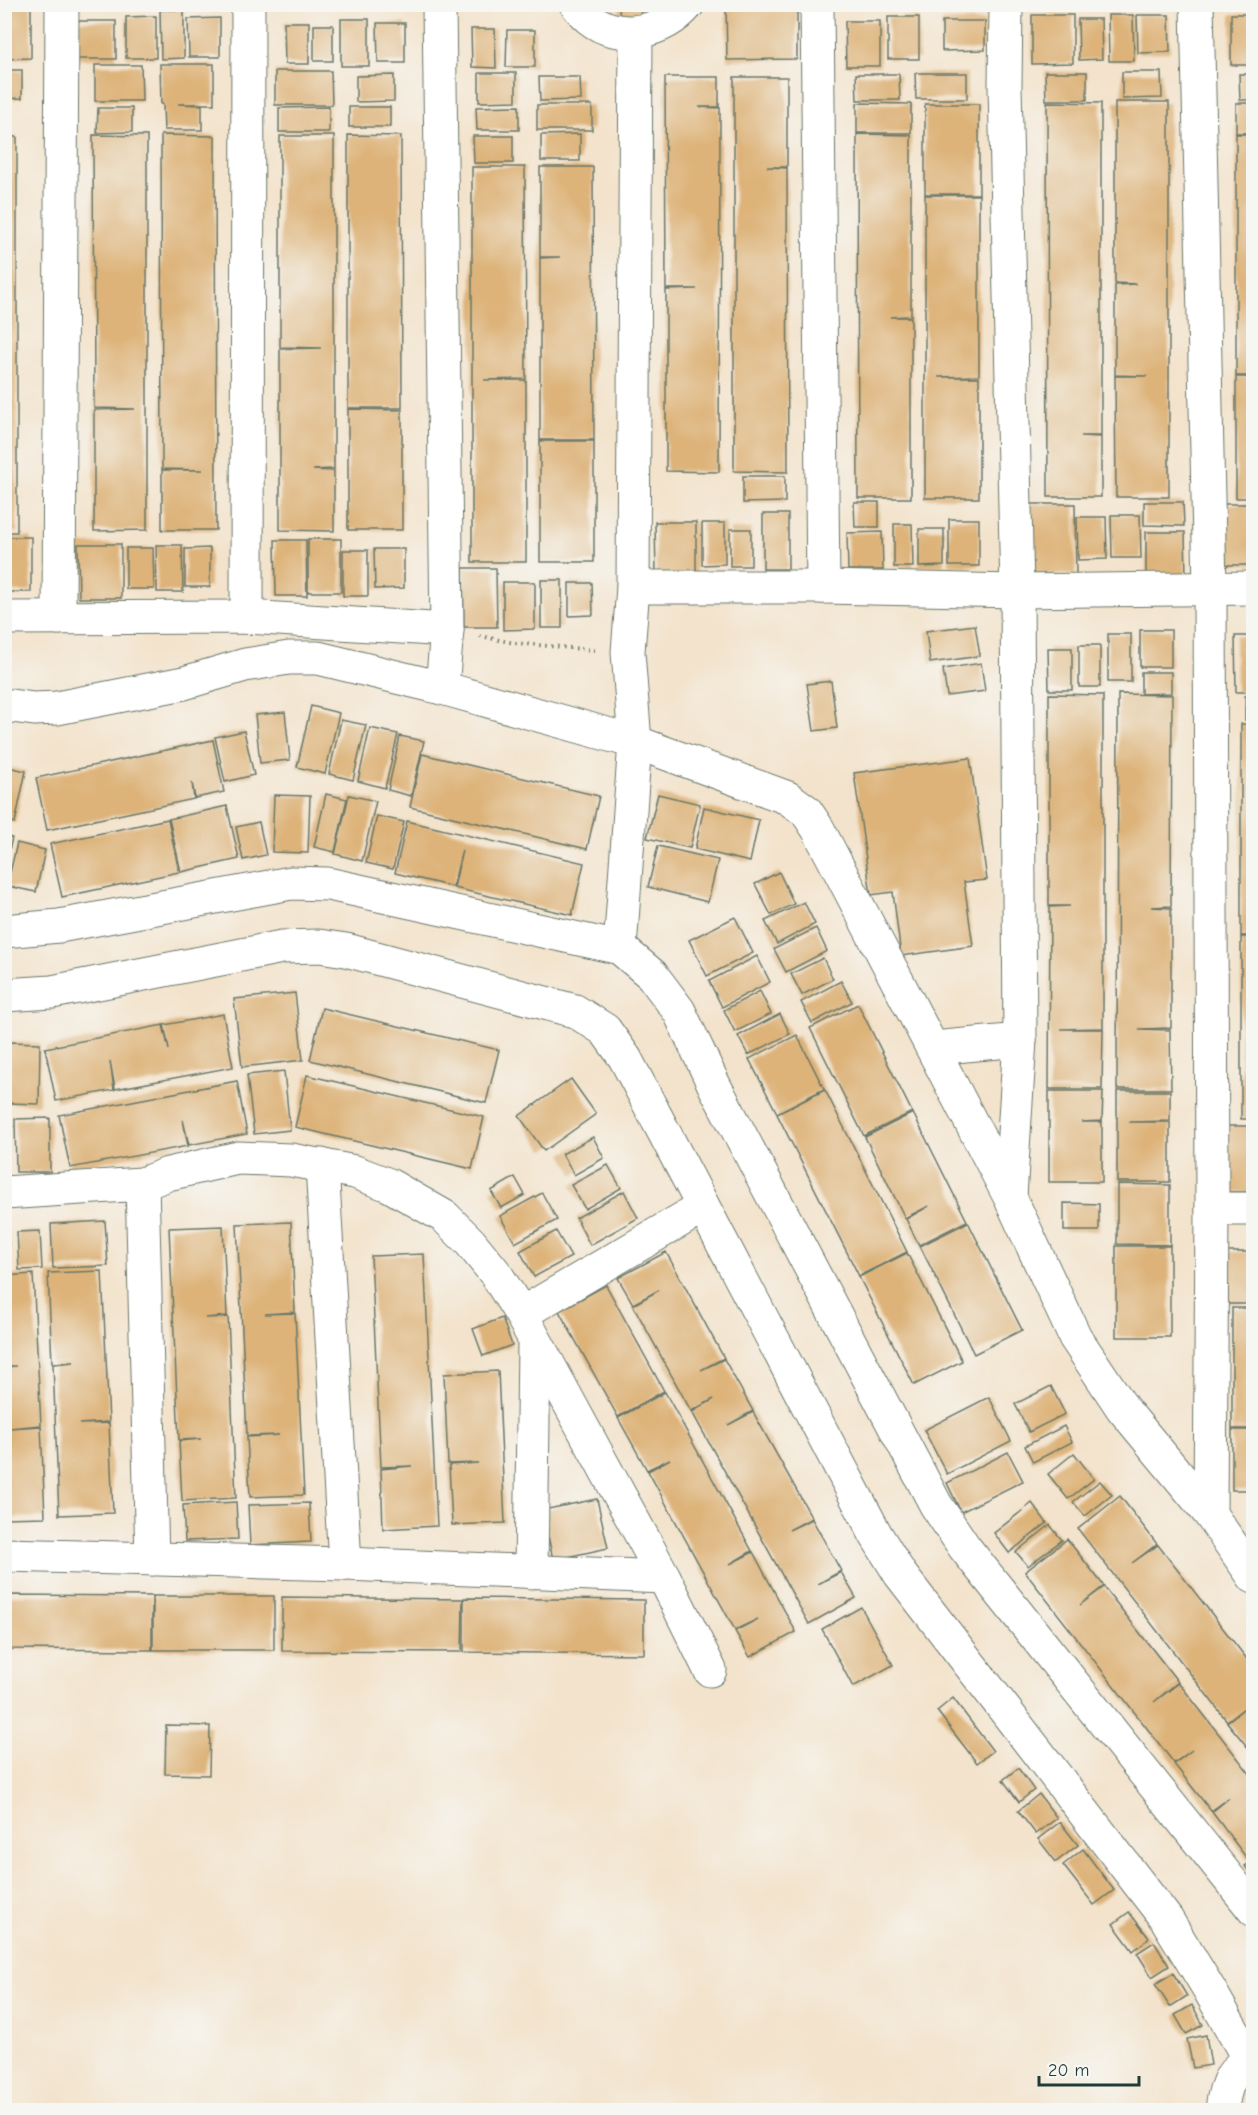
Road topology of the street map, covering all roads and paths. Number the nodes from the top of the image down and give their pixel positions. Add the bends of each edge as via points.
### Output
1 (62, 4) edge
2 (248, 4) edge
3 (439, 4) edge
4 (576, 4) edge
5 (688, 4) edge
6 (817, 4) edge
7 (1006, 4) edge
8 (1197, 4) edge
9 (636, 32) junction
10 (633, 587) junction
11 (823, 587) junction
12 (1210, 587) junction
13 (1254, 588) edge
14 (1017, 591) junction
15 (247, 617) junction
16 (4, 618) edge
17 (59, 618) junction
18 (447, 630) junction
19 (628, 652) junction
20 (442, 688) junction
21 (4, 705) edge
22 (635, 742) junction
23 (4, 931) edge
24 (620, 948) junction
25 (4, 995) edge
26 (1020, 1040) junction
27 (933, 1048) junction
28 (322, 1165) junction
29 (142, 1185) junction
30 (4, 1193) edge
31 (1010, 1197) junction
32 (703, 1207) junction
33 (1212, 1209) junction
34 (1254, 1209) edge
35 (527, 1327) junction
36 (1210, 1514) junction
37 (4, 1555) edge
38 (152, 1559) junction
39 (345, 1564) junction
40 (531, 1572) junction
41 (664, 1577) junction
42 (1254, 1577) edge
43 (710, 1670) dead end
44 (1254, 1910) edge
45 (1252, 2062) edge
46 (1222, 2110) edge

1 - 17 street
2 - 15 street
3 - 18 street
4 - 9 street via 601,24
5 - 9 street via 678,16 658,28
6 - 11 street
7 - 14 street
8 - 12 street
9 - 10 street
10 - 11 street
10 - 19 street
11 - 14 street
12 - 13 street
12 - 14 street
12 - 33 street
14 - 26 street
15 - 17 street
15 - 18 street
16 - 17 street
18 - 19 path via 524,644
18 - 20 street
19 - 22 street
20 - 21 street via 318,658 289,658 57,708
20 - 22 street
22 - 24 street
22 - 27 street via 788,798 806,811
23 - 24 street via 59,926 291,883 328,884
24 - 44 street via 652,975 679,1011 714,1085 942,1514 972,1558
25 - 32 street via 52,992 282,947 311,946 346,950 575,1011 605,1030 625,1058
26 - 27 street
26 - 31 street
27 - 31 street
28 - 29 street via 238,1158 168,1174
28 - 35 street via 389,1185 444,1217 496,1274
28 - 39 street
29 - 30 street
29 - 38 street
31 - 36 street via 1075,1337 1123,1409
32 - 35 street
32 - 45 street via 900,1574 1167,1920
33 - 34 street
33 - 36 street
35 - 40 street
35 - 41 street
36 - 42 street
37 - 38 street
38 - 39 street
39 - 40 street
40 - 41 street
41 - 43 street
45 - 46 street via 1229,2078

